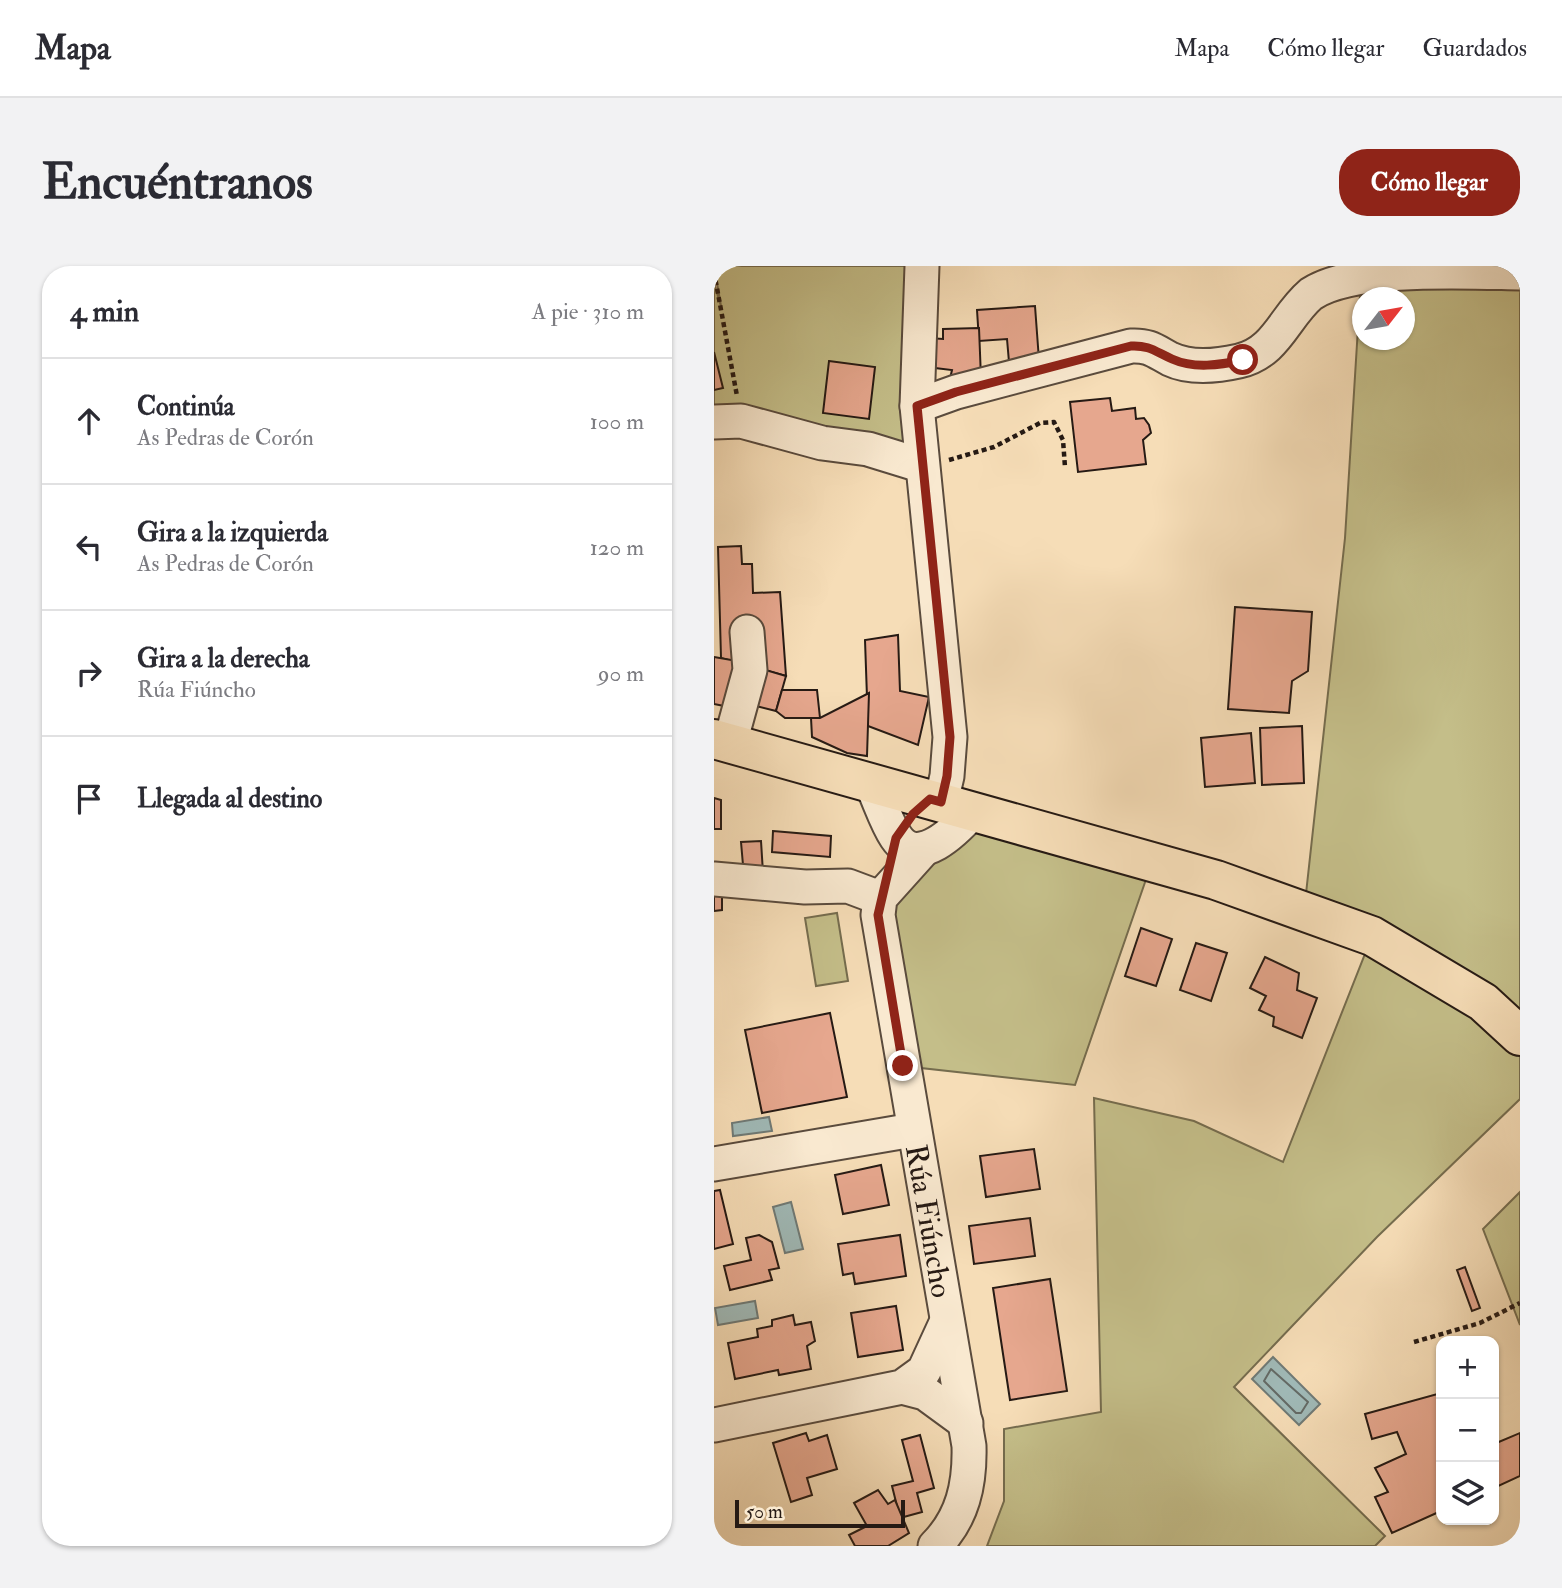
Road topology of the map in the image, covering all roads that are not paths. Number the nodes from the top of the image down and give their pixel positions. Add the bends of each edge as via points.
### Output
1 (922, 266) edge
2 (1520, 273) edge
3 (917, 406) junction
4 (728, 422) edge
5 (920, 465) junction
6 (747, 632) dead end
7 (722, 741) edge
8 (872, 785) junction
9 (948, 804) junction
10 (910, 844) junction
11 (714, 879) edge
12 (884, 893) junction
13 (1520, 1035) edge
14 (913, 1130) junction
15 (714, 1164) edge
16 (947, 1321) junction
17 (957, 1378) junction
18 (917, 1383) junction
19 (966, 1423) junction
20 (714, 1425) edge
21 (935, 1546) edge

1 - 3 street
2 - 3 street via 1361,272 1313,292 1274,341 1243,360 1199,365 1170,358 1145,345 1131,346
3 - 5 street
4 - 5 street via 868,449
5 - 9 street via 950,737
6 - 7 street via 750,670
7 - 8 main road
8 - 9 main road
8 - 10 street
9 - 10 street via 913,814
9 - 10 street via 957,829
9 - 13 main road via 1216,880 1372,936 1483,1002
10 - 12 street
11 - 12 street via 848,886
12 - 14 street, Rúa Fiúncho via 878,915
14 - 15 street
14 - 16 street, Rúa Fiúncho
16 - 17 street, Rúa Fiúncho
16 - 18 street
17 - 18 street via 946,1388
17 - 19 street, Rúa Fiúncho
18 - 19 street
18 - 20 street
19 - 21 street, Rúa Fiúncho via 968,1487 954,1522

